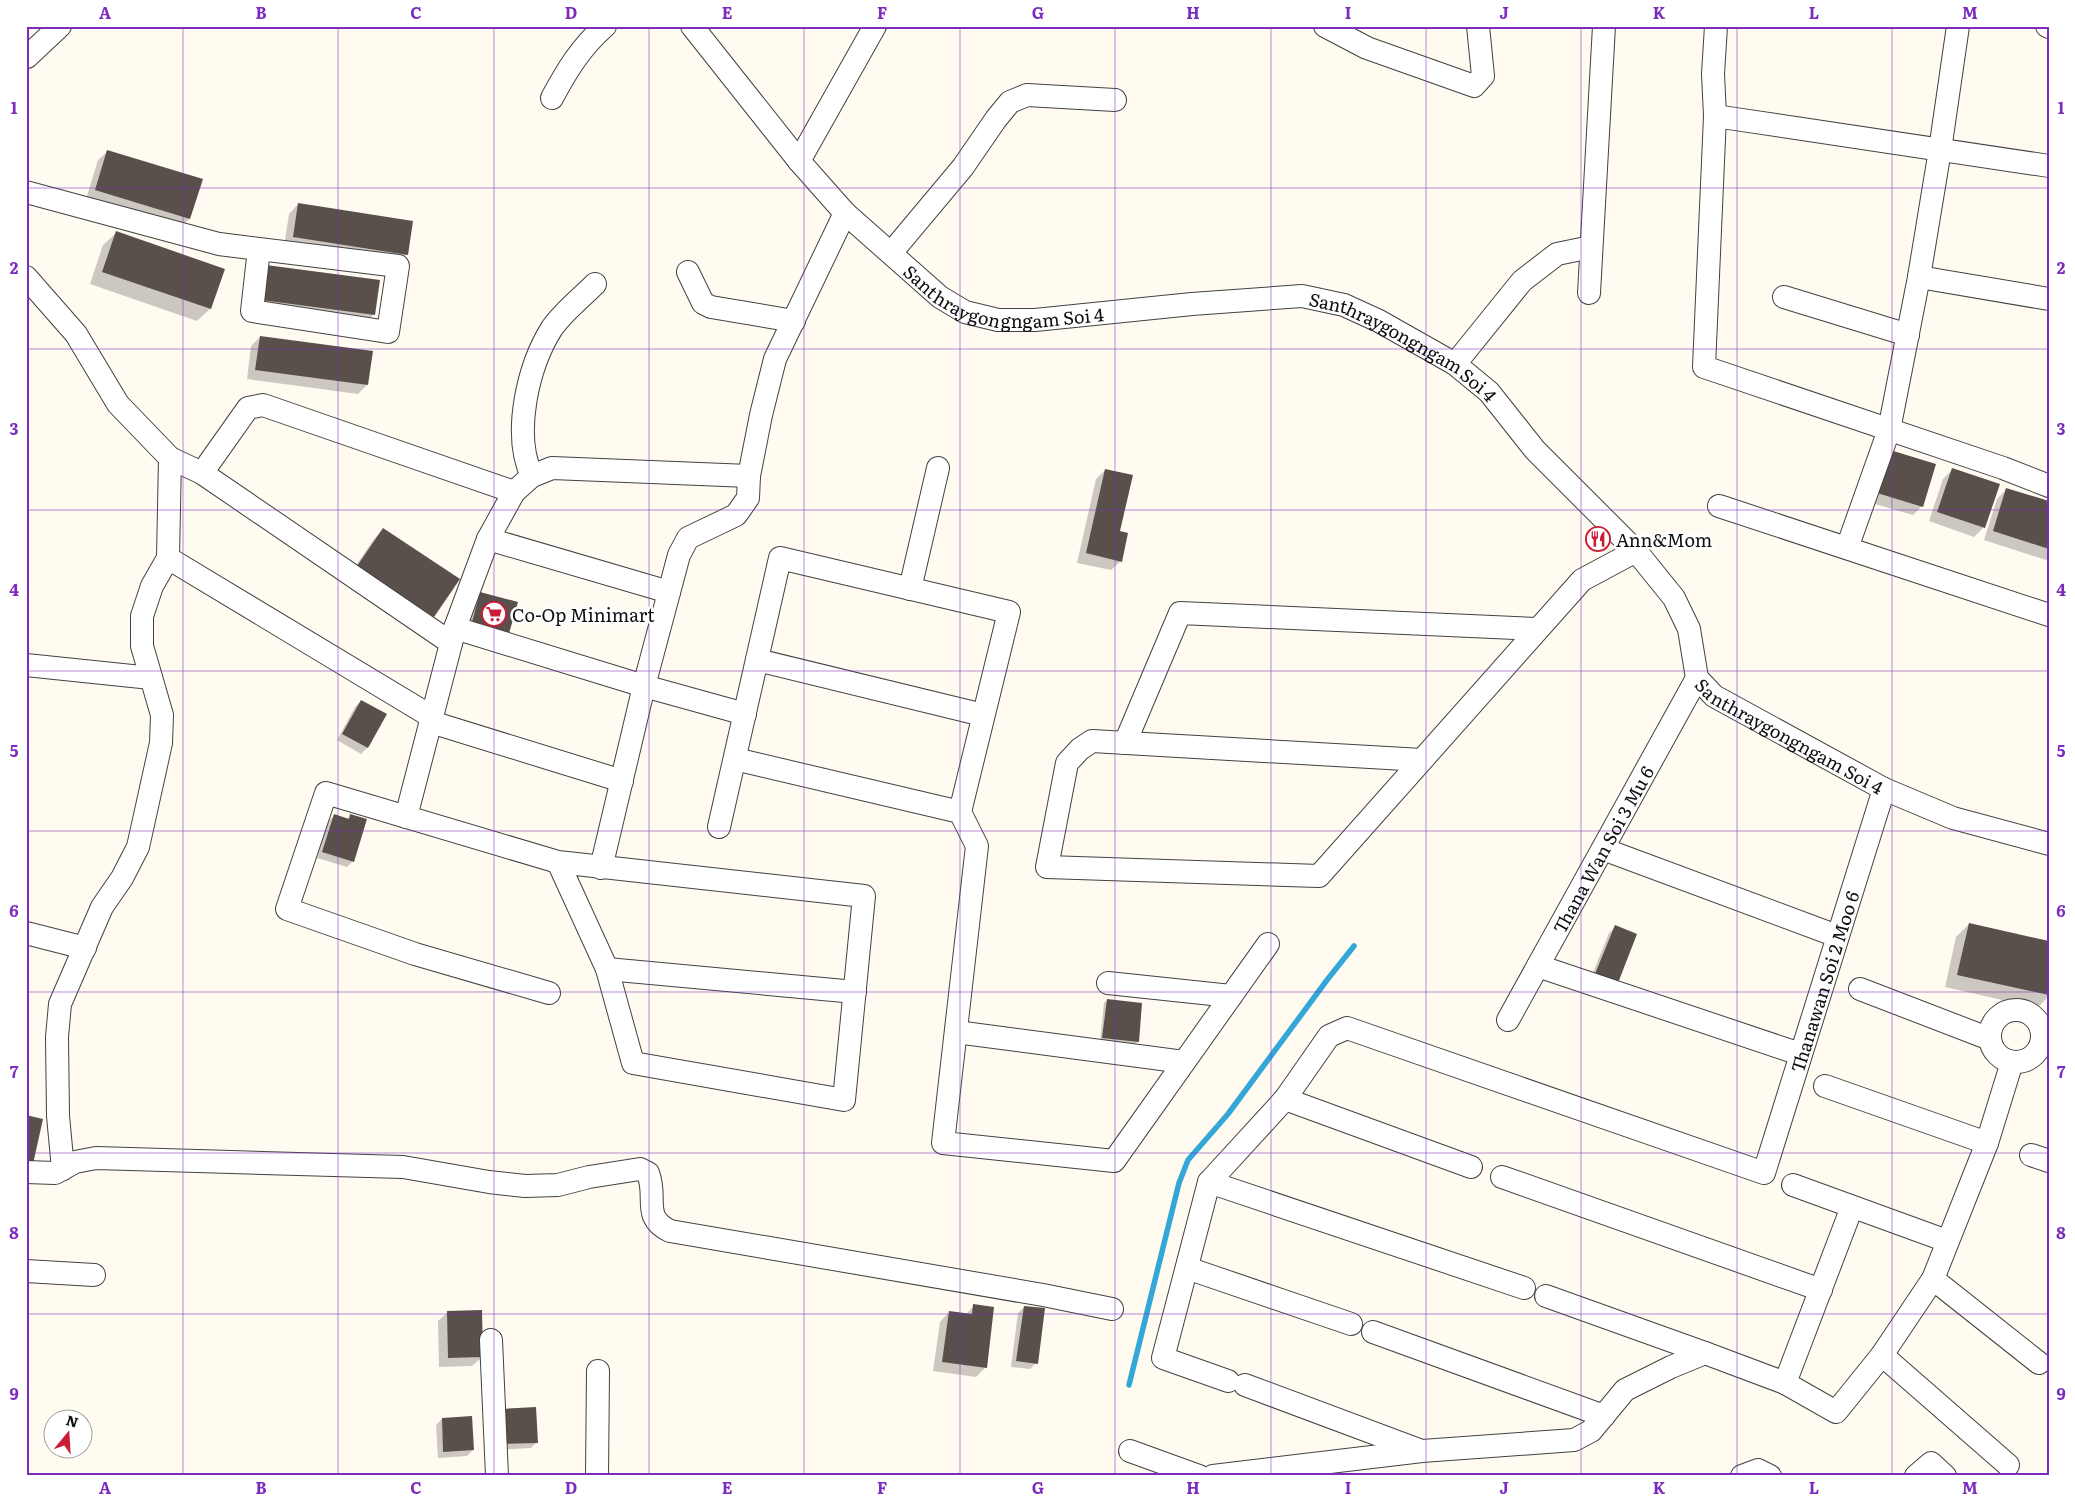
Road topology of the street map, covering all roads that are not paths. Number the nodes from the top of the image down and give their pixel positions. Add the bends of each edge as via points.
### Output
1 (60, 26) edge
2 (606, 26) edge
3 (692, 26) edge
4 (875, 26) edge
5 (1325, 26) edge
6 (1478, 26) edge
7 (1604, 26) edge
8 (1716, 26) edge
9 (1958, 26) edge
10 (29, 43) edge
11 (552, 98) dead end
12 (1115, 100) dead end
13 (1715, 116) junction
14 (1940, 150) junction
15 (799, 162) junction
16 (2049, 166) edge
17 (26, 192) edge
18 (845, 213) junction
19 (1591, 247) junction
20 (259, 249) junction
21 (891, 253) junction
22 (688, 272) dead end
23 (26, 277) edge
24 (1919, 277) junction
25 (595, 284) dead end
26 (1589, 293) dead end
27 (1784, 296) dead end
28 (2049, 298) edge
29 (794, 320) junction
30 (1908, 335) junction
31 (1455, 364) junction
32 (1889, 430) junction
33 (170, 458) junction
34 (938, 468) dead end
35 (202, 473) junction
36 (532, 476) junction
37 (749, 476) junction
38 (2049, 486) edge
39 (514, 492) junction
40 (1720, 506) dead end
41 (488, 540) junction
42 (1847, 548) junction
43 (1636, 550) junction
44 (168, 558) junction
45 (910, 589) junction
46 (669, 592) junction
47 (2049, 615) edge
48 (1537, 629) junction
49 (453, 636) junction
50 (757, 660) junction
51 (26, 665) edge
52 (152, 678) junction
53 (1697, 678) junction
54 (644, 686) junction
55 (745, 714) junction
56 (984, 716) junction
57 (432, 720) junction
58 (1126, 743) junction
59 (735, 759) junction
60 (1422, 760) junction
61 (622, 781) junction
62 (1884, 788) junction
63 (960, 812) junction
64 (406, 817) junction
65 (719, 827) dead end
66 (2049, 844) edge
67 (1603, 849) junction
68 (558, 862) junction
69 (601, 868) junction
70 (26, 932) edge
71 (1837, 936) junction
72 (1268, 944) dead end
73 (85, 948) junction
74 (1538, 966) junction
75 (607, 969) junction
76 (1108, 983) dead end
77 (1860, 989) dead end
78 (549, 992) dead end
79 (854, 992) junction
80 (1230, 996) junction
81 (1508, 1020) dead end
82 (956, 1032) junction
83 (1990, 1040) junction
84 (2044, 1049) edge
85 (1800, 1054) junction
86 (1184, 1062) junction
87 (2012, 1062) junction
88 (1824, 1086) dead end
89 (1285, 1099) junction
90 (1987, 1144) junction
91 (1471, 1167) dead end
92 (63, 1169) junction
93 (26, 1172) edge
94 (1502, 1177) dead end
95 (1209, 1182) junction
96 (1793, 1185) dead end
97 (1852, 1207) junction
98 (1947, 1241) junction
99 (1187, 1268) junction
100 (26, 1271) edge
101 (94, 1275) dead end
102 (1933, 1279) junction
103 (1524, 1288) dead end
104 (1821, 1290) junction
105 (1546, 1296) dead end
106 (1112, 1309) dead end
107 (1352, 1324) dead end
108 (1372, 1332) dead end
109 (491, 1340) dead end
110 (1705, 1354) junction
111 (1882, 1355) junction
112 (2039, 1363) dead end
113 (598, 1370) dead end
114 (1785, 1383) junction
115 (1604, 1416) junction
116 (1130, 1451) dead end
117 (1422, 1451) junction
118 (2008, 1465) dead end
119 (497, 1476) edge
120 (596, 1476) edge
121 (1199, 1476) edge
122 (1213, 1476) edge
123 (1742, 1476) edge
124 (1770, 1476) edge
125 (1916, 1476) edge
126 (1945, 1476) edge

1 - 10 street
2 - 11 street via 570,64
3 - 15 street, Santhraygongngam Soi 4
4 - 15 street
5 - 6 street via 1368,48 1474,86 1483,76
7 - 19 street
8 - 13 street
9 - 14 street
12 - 21 street via 1027,95 1010,102 963,167
13 - 14 street
13 - 32 street via 1704,367
14 - 16 street
14 - 24 street
15 - 18 street, Santhraygongngam Soi 4
17 - 20 street via 219,244
18 - 21 street, Santhraygongngam Soi 4
18 - 29 street
19 - 26 street
19 - 31 street via 1557,254 1522,281
20 - 20 street via 398,266 388,332 252,311
21 - 31 street, Santhraygongngam Soi 4 via 940,296 965,312 998,320 1035,320 1302,296 1344,305
22 - 29 street via 703,304
23 - 33 street via 76,334 118,404
24 - 28 street
24 - 30 street
25 - 36 street via 553,327 540,350 522,430 526,463
27 - 30 street
29 - 37 street via 775,360
30 - 32 street
31 - 43 street, Santhraygongngam Soi 4 via 1489,392 1535,450
32 - 38 street
32 - 42 street
33 - 35 street
33 - 44 street
34 - 45 street
35 - 39 street via 248,408 263,405
35 - 49 street
36 - 37 street via 552,468
36 - 39 street
37 - 46 street via 748,498 736,515 688,538 679,555
39 - 41 street
40 - 42 street
41 - 46 street
41 - 49 street
42 - 47 street
43 - 48 street via 1582,580
43 - 53 street, Santhraygongngam Soi 4 via 1674,598 1689,629
44 - 52 street via 152,586 142,616 142,646
44 - 57 street
45 - 50 street via 780,558
45 - 56 street via 1008,612
46 - 54 street
48 - 58 street via 1180,613
48 - 60 street
49 - 54 street
49 - 57 street
50 - 55 street
50 - 56 street
51 - 52 street
52 - 73 street via 162,715 161,743 138,847 102,906
53 - 62 street, Santhraygongngam Soi 4 via 1714,696
53 - 67 street, Thana Wan Soi 3 Mu 6
54 - 55 street
54 - 61 street
55 - 59 street
56 - 63 street
57 - 61 street
57 - 64 street
58 - 60 street
58 - 60 street via 1092,741 1067,763 1047,867 1319,876
59 - 63 street
59 - 65 street
61 - 69 street
62 - 66 street, Santhraygongngam Soi 4 via 1953,818
62 - 71 street, Thanawan Soi 2 Moo 6
63 - 82 street via 977,846
64 - 68 street
64 - 78 street via 326,793 288,909 415,954
67 - 71 street
67 - 74 street, Thana Wan Soi 3 Mu 6
68 - 69 street
68 - 75 street
69 - 79 street via 864,896
70 - 73 street
71 - 85 street, Thanawan Soi 2 Moo 6
72 - 80 street
73 - 92 street via 60,1004 58,1116
74 - 81 street, Thana Wan Soi 3 Mu 6
74 - 85 street
75 - 79 street
75 - 79 street via 633,1063 844,1100
76 - 80 street
77 - 83 street
80 - 86 street
82 - 86 street
82 - 86 street via 943,1143 1114,1161
83 - 84 street via 1990,1031 1997,1017 2012,1009 2021,1009 2029,1012 2040,1024
83 - 87 street via 1997,1054
84 - 87 street via 2028,1059
85 - 89 street, Thanawan Soi 2 Moo 6 via 1764,1173 1347,1028 1329,1036
87 - 90 street
88 - 90 street
89 - 91 street
89 - 95 street
90 - 98 street
92 - 93 street via 56,1173
92 - 106 street via 75,1162 96,1158 402,1167 525,1186 558,1184 640,1169 648,1173 651,1181 653,1214 658,1225 670,1231
94 - 104 street
95 - 99 street
95 - 103 street
96 - 97 street
97 - 98 street
97 - 104 street
98 - 102 street
99 - 107 street
99 - 117 street via 1163,1358
100 - 101 street
102 - 111 street
102 - 112 street
104 - 114 street
105 - 110 street
108 - 115 street
109 - 119 street
110 - 114 street
110 - 115 street via 1670,1367 1625,1390
111 - 114 street via 1836,1412
111 - 118 street
113 - 120 street
115 - 117 street via 1591,1431 1574,1440
116 - 121 street
117 - 122 street
123 - 124 street via 1758,1470
125 - 126 street via 1931,1463

